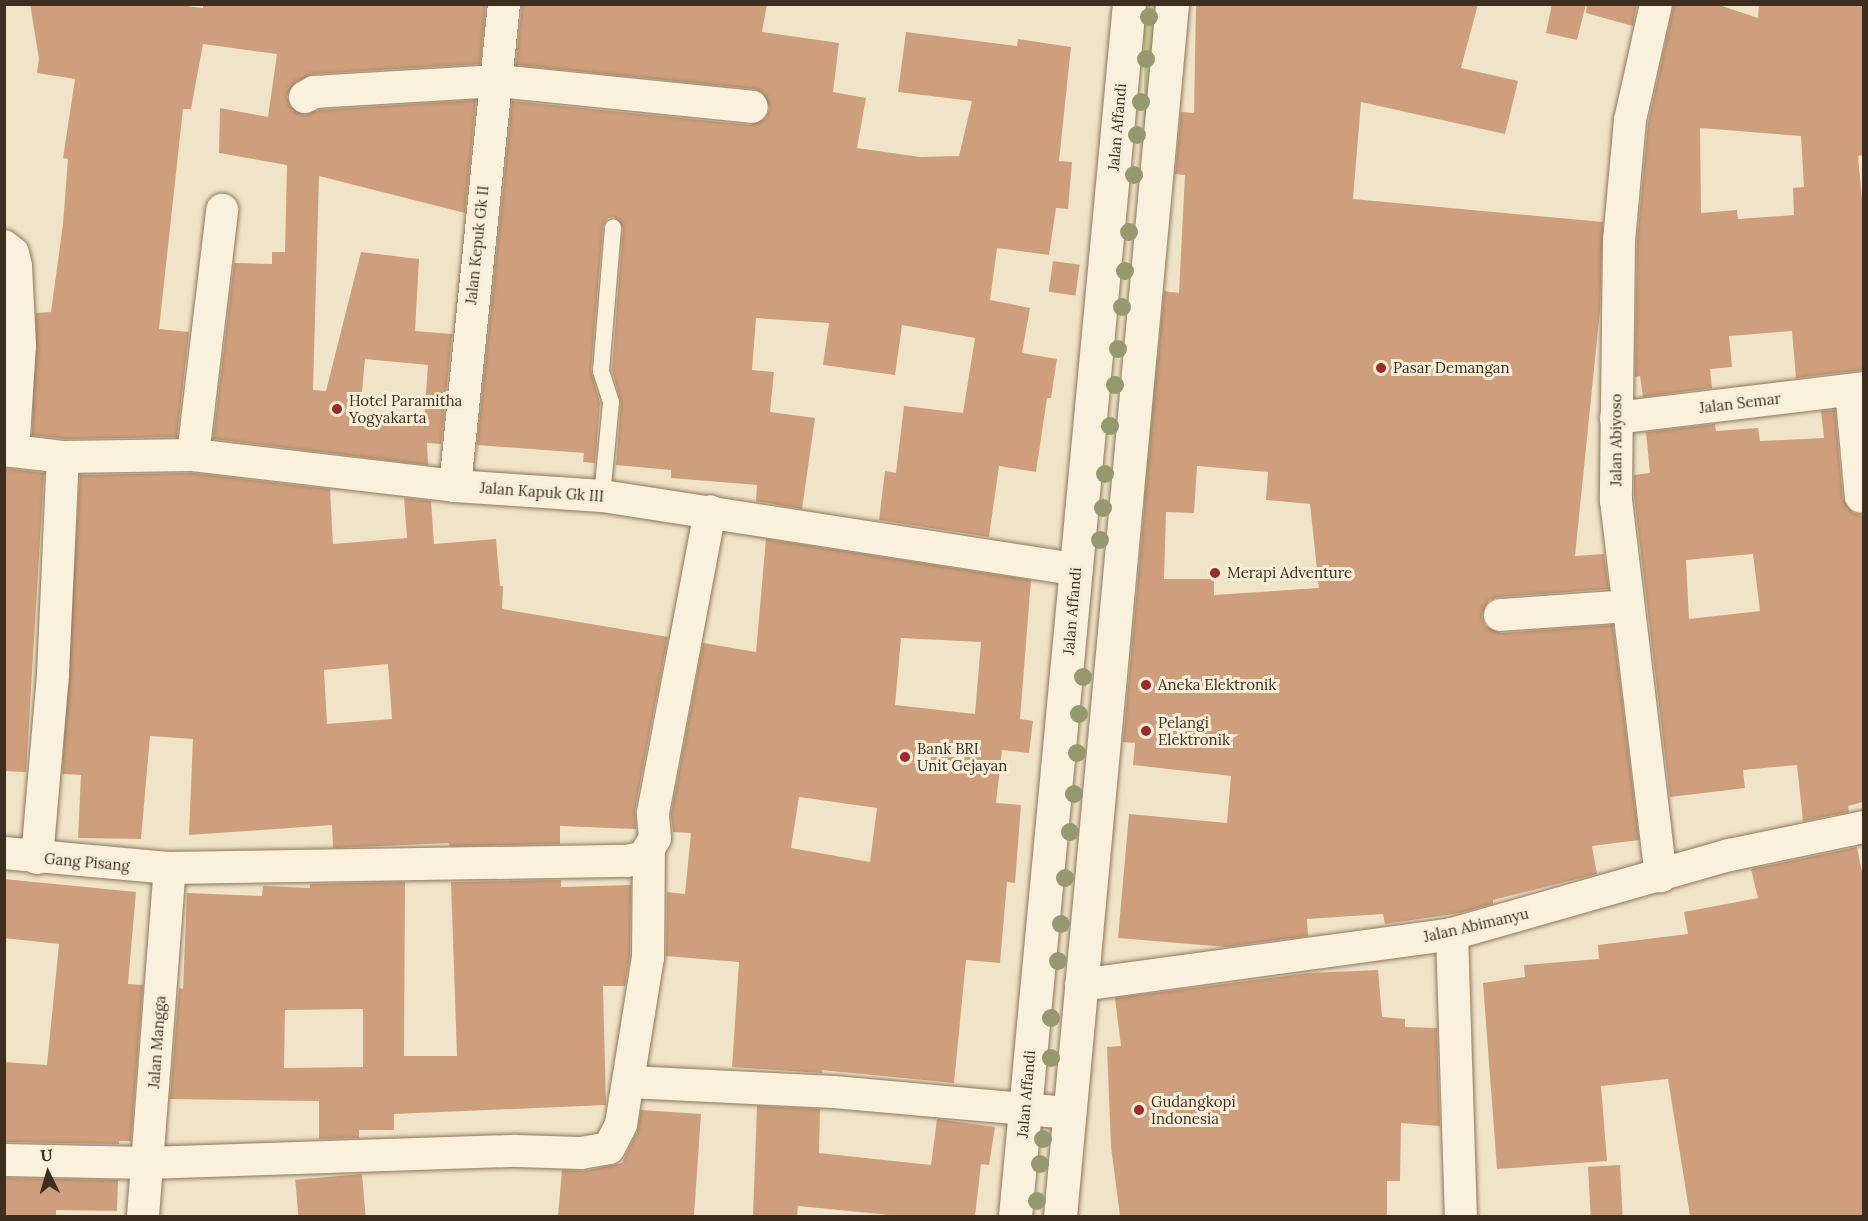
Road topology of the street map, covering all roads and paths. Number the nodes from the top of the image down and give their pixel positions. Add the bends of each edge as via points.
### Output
1 (504, 4) edge
2 (1129, 4) edge
3 (1172, 4) edge
4 (1656, 4) edge
5 (498, 81) junction
6 (305, 97) dead end
7 (752, 107) dead end
8 (222, 210) dead end
9 (613, 227) dead end
10 (4, 246) edge
11 (1857, 389) edge
12 (1616, 418) junction
13 (9, 451) edge
14 (194, 455) junction
15 (63, 457) junction
16 (454, 486) junction
17 (602, 496) junction
18 (1861, 497) dead end
19 (710, 511) junction
20 (1076, 569) junction
21 (1119, 576) junction
22 (1628, 606) junction
23 (1500, 615) dead end
24 (1863, 832) edge
25 (649, 851) junction
26 (4, 853) edge
27 (36, 858) junction
28 (170, 868) junction
29 (1661, 876) junction
30 (1452, 934) junction
31 (1081, 986) junction
32 (629, 1082) junction
33 (1024, 1112) junction
34 (1070, 1113) junction
35 (4, 1160) edge
36 (147, 1163) junction
37 (143, 1216) edge
38 (1015, 1216) edge
39 (1060, 1216) edge
40 (1461, 1216) edge

1 - 5 street, Jalan Kepuk Gk II
2 - 20 main road, Jalan Affandi
3 - 21 main road
4 - 12 street, Jalan Abiyoso via 1630,120 1619,240
5 - 6 street via 314,92
5 - 7 street
5 - 16 street, Jalan Kepuk Gk II via 478,233
8 - 14 street
9 - 17 lane via 601,371 611,402
10 - 13 street via 13,253 16,266 19,334
11 - 12 street, Jalan Semar
11 - 18 street
12 - 22 street, Jalan Abiyoso via 1616,500
13 - 15 street, Jalan Kapuk Gk III
14 - 15 street, Jalan Kapuk Gk III
14 - 16 street, Jalan Kapuk Gk III
15 - 27 street via 53,674
16 - 17 street, Jalan Kapuk Gk III
17 - 19 street, Jalan Kapuk Gk III
19 - 20 street, Jalan Kapuk Gk III
19 - 25 street via 653,813 655,838
20 - 21 main road
20 - 33 main road, Jalan Affandi
21 - 31 main road
22 - 23 street
22 - 29 street, Jalan Abiyoso
24 - 29 street, Jalan Abimanyu via 1764,847
25 - 28 street, Gang Pisang via 644,857 627,861
25 - 32 street via 648,958
26 - 27 street, Gang Pisang
27 - 28 street, Gang Pisang
28 - 36 street, Jalan Mangga
29 - 30 street, Jalan Abimanyu
30 - 31 street, Jalan Abimanyu
30 - 40 street
31 - 34 main road
32 - 33 street via 834,1092
32 - 36 street via 621,1124 609,1148 581,1153 516,1151
33 - 34 street
33 - 38 main road, Jalan Affandi
34 - 39 main road
35 - 36 street
36 - 37 street, Jalan Mangga

